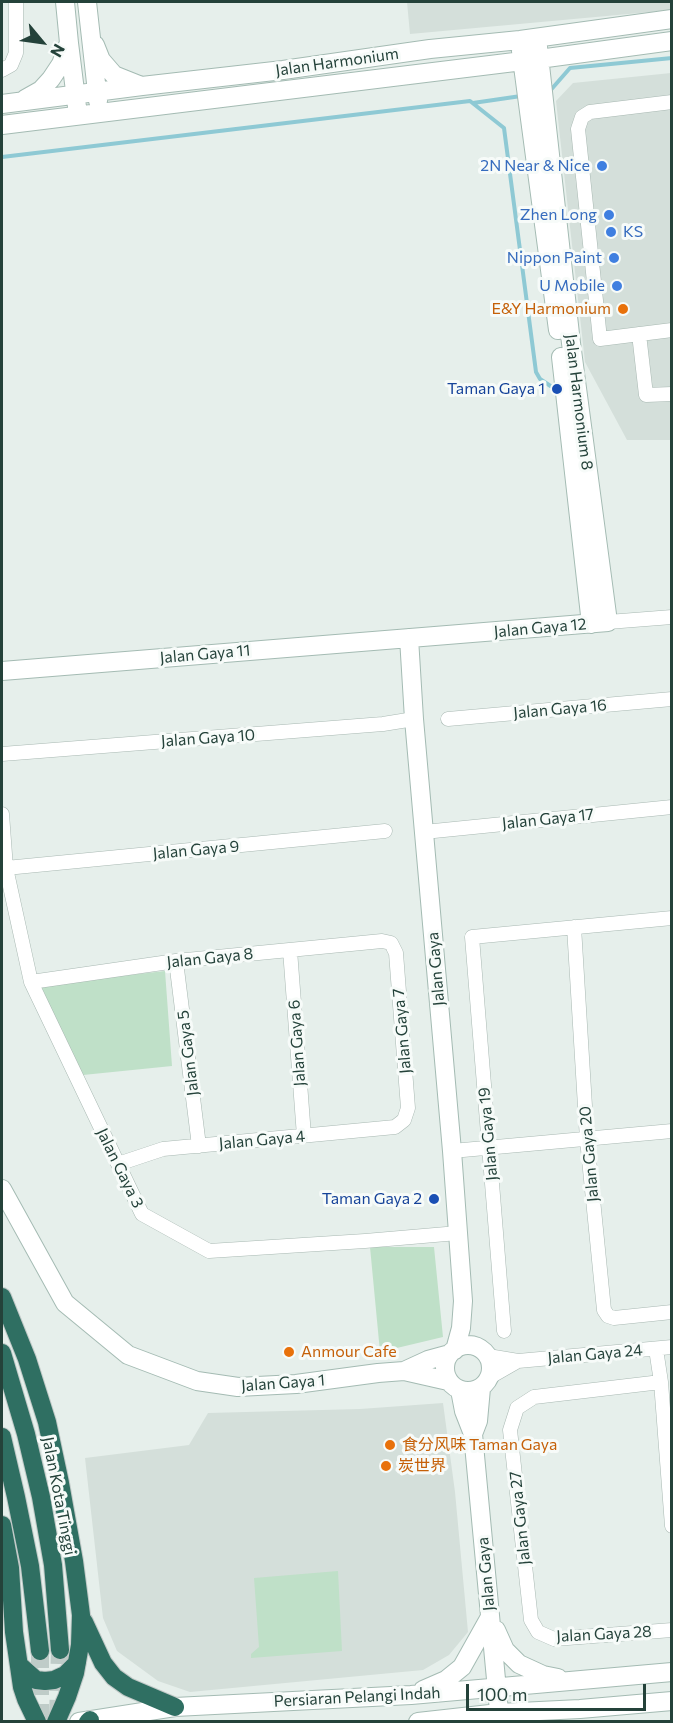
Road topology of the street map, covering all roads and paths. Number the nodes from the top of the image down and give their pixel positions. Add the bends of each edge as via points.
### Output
1 (16, 2) edge
2 (65, 2) edge
3 (87, 2) edge
4 (672, 19) edge
5 (90, 35) junction
6 (528, 39) junction
7 (672, 40) edge
8 (69, 43) junction
9 (530, 60) junction
10 (2, 70) edge
11 (142, 86) junction
12 (97, 92) junction
13 (76, 94) junction
14 (21, 101) junction
15 (672, 102) edge
16 (2, 104) edge
17 (100, 112) junction
18 (78, 114) junction
19 (2, 125) edge
20 (672, 330) edge
21 (639, 334) junction
22 (672, 394) edge
23 (672, 617) edge
24 (599, 623) junction
25 (410, 638) junction
26 (2, 671) edge
27 (672, 699) edge
28 (414, 719) junction
29 (448, 719) dead end
30 (2, 754) edge
31 (672, 807) edge
32 (2, 814) edge
33 (385, 831) dead end
34 (424, 832) junction
35 (6, 868) junction
36 (672, 918) edge
37 (574, 927) junction
38 (391, 943) joint
39 (290, 950) junction
40 (176, 961) junction
41 (31, 982) junction
42 (404, 1120) joint
43 (672, 1131) edge
44 (304, 1136) junction
45 (587, 1139) junction
46 (199, 1146) junction
47 (489, 1148) junction
48 (452, 1151) junction
49 (118, 1164) junction
50 (2, 1189) edge
51 (458, 1233) junction
52 (2, 1297) edge
53 (463, 1301) junction
54 (672, 1312) edge
55 (504, 1331) dead end
56 (672, 1347) edge
57 (656, 1349) junction
58 (452, 1352) junction
59 (484, 1352) junction
60 (2, 1353) edge
61 (518, 1361) junction
62 (672, 1364) edge
63 (404, 1371) junction
64 (662, 1382) junction
65 (486, 1383) junction
66 (454, 1386) junction
67 (473, 1434) junction
68 (2, 1437) edge
69 (670, 1490) edge
70 (2, 1525) edge
71 (672, 1526) edge
72 (81, 1615) junction
73 (490, 1617) junction
74 (672, 1630) edge
75 (14, 1632) junction
76 (538, 1632) joint
77 (60, 1650) tunnel mouth
78 (40, 1651) tunnel mouth
79 (2, 1656) edge
80 (77, 1663) junction
81 (19, 1665) junction
82 (672, 1672) edge
83 (570, 1681) junction
84 (497, 1688) junction
85 (411, 1695) junction
86 (672, 1701) edge
87 (211, 1705) junction
88 (175, 1707) junction
89 (580, 1709) junction
90 (500, 1717) edge
91 (86, 1721) edge
92 (37, 1722) edge
93 (56, 1722) edge
94 (200, 1722) edge
95 (418, 1722) edge
96 (540, 1722) edge

1 - 10 street via 16,53 11,65
2 - 8 street
3 - 5 street
4 - 6 street, Jalan Harmonium
5 - 11 street via 101,60 114,75
5 - 12 street
6 - 9 street, Jalan Harmonium 8
6 - 11 street, Jalan Harmonium
7 - 9 street, Jalan Harmonium
8 - 13 street
8 - 14 street via 51,79
9 - 17 street, Jalan Harmonium
9 - 24 street, Jalan Harmonium 8 via 571,343
11 - 12 street, Jalan Harmonium
12 - 13 street, Jalan Harmonium
12 - 17 street
13 - 14 street, Jalan Harmonium
13 - 18 street
14 - 16 street, Jalan Harmonium
15 - 21 street via 590,112 582,117 578,129 600,339
17 - 18 street, Jalan Harmonium
18 - 19 street, Jalan Harmonium
20 - 21 street
21 - 22 street via 646,395
23 - 24 street, Jalan Gaya 12
24 - 25 street, Jalan Gaya 12
25 - 26 street, Jalan Gaya 11
25 - 28 street, Jalan Gaya
27 - 29 street, Jalan Gaya 16
28 - 30 street, Jalan Gaya 10
28 - 34 street, Jalan Gaya
31 - 34 street, Jalan Gaya 17
32 - 35 street, Jalan Gaya 3
33 - 35 street, Jalan Gaya 9
34 - 48 street, Jalan Gaya
35 - 41 street, Jalan Gaya 3
36 - 37 street
37 - 45 street, Jalan Gaya 20
37 - 47 street, Jalan Gaya 19 via 472,937
38 - 39 street, Jalan Gaya 8
38 - 42 street, Jalan Gaya 7 via 396,953 408,1108
39 - 40 street, Jalan Gaya 8
39 - 44 street, Jalan Gaya 6
40 - 41 street, Jalan Gaya 8
40 - 46 street, Jalan Gaya 5
41 - 49 street, Jalan Gaya 3
42 - 44 street, Jalan Gaya 4 via 395,1127
43 - 45 street
44 - 46 street, Jalan Gaya 4
45 - 47 street
45 - 54 street, Jalan Gaya 20 via 605,1313 614,1318
46 - 49 street, Jalan Gaya 4 via 163,1149
47 - 48 street
47 - 55 street, Jalan Gaya 19
48 - 51 street, Jalan Gaya
49 - 51 street, Jalan Gaya 3 via 142,1214 209,1251
50 - 63 street, Jalan Gaya 1 via 65,1303 128,1355 196,1381 238,1387
51 - 53 street, Jalan Gaya
52 - 72 highway via 47,1422
53 - 58 street, Jalan Gaya via 461,1328
53 - 59 street, Jalan Gaya
56 - 57 street, Jalan Gaya 24
57 - 61 street, Jalan Gaya 24
57 - 64 street
58 - 59 street via 466,1345
58 - 63 street, Jalan Gaya 1
58 - 66 street via 445,1367
59 - 61 street, Jalan Gaya 24
59 - 65 street via 492,1370
60 - 77 highway, Jalan Kota Tinggi via 41,1497
61 - 65 street, Jalan Gaya 24
62 - 64 street
63 - 66 street, Jalan Gaya 1
64 - 69 street
64 - 76 street, Jalan Gaya 27 via 534,1397 516,1408 510,1430 531,1620
65 - 66 street via 467,1392
65 - 67 street, Jalan Gaya
66 - 67 street, Jalan Gaya
67 - 73 street, Jalan Gaya
68 - 78 highway via 30,1566
69 - 71 street
70 - 75 highway via 10,1568
72 - 80 highway
72 - 88 highway via 99,1656 114,1677
73 - 83 street via 505,1650 519,1664
73 - 84 street, Jalan Gaya
73 - 85 street via 462,1666 446,1680
74 - 76 street, Jalan Gaya 28 via 554,1639
75 - 79 highway
75 - 81 highway
80 - 81 highway via 64,1676 45,1681 36,1680
80 - 93 highway
81 - 92 highway via 26,1700
82 - 83 street, Persiaran Pelangi Indah
83 - 84 street, Persiaran Pelangi Indah
84 - 85 street, Persiaran Pelangi Indah
84 - 90 street, Jalan Gaya
85 - 87 street, Persiaran Pelangi Indah
86 - 89 street, Persiaran Pelangi Indah
87 - 88 street, Persiaran Pelangi Indah
87 - 94 street
88 - 91 street, Persiaran Pelangi Indah
89 - 90 street, Persiaran Pelangi Indah
89 - 96 street
90 - 95 street, Persiaran Pelangi Indah

